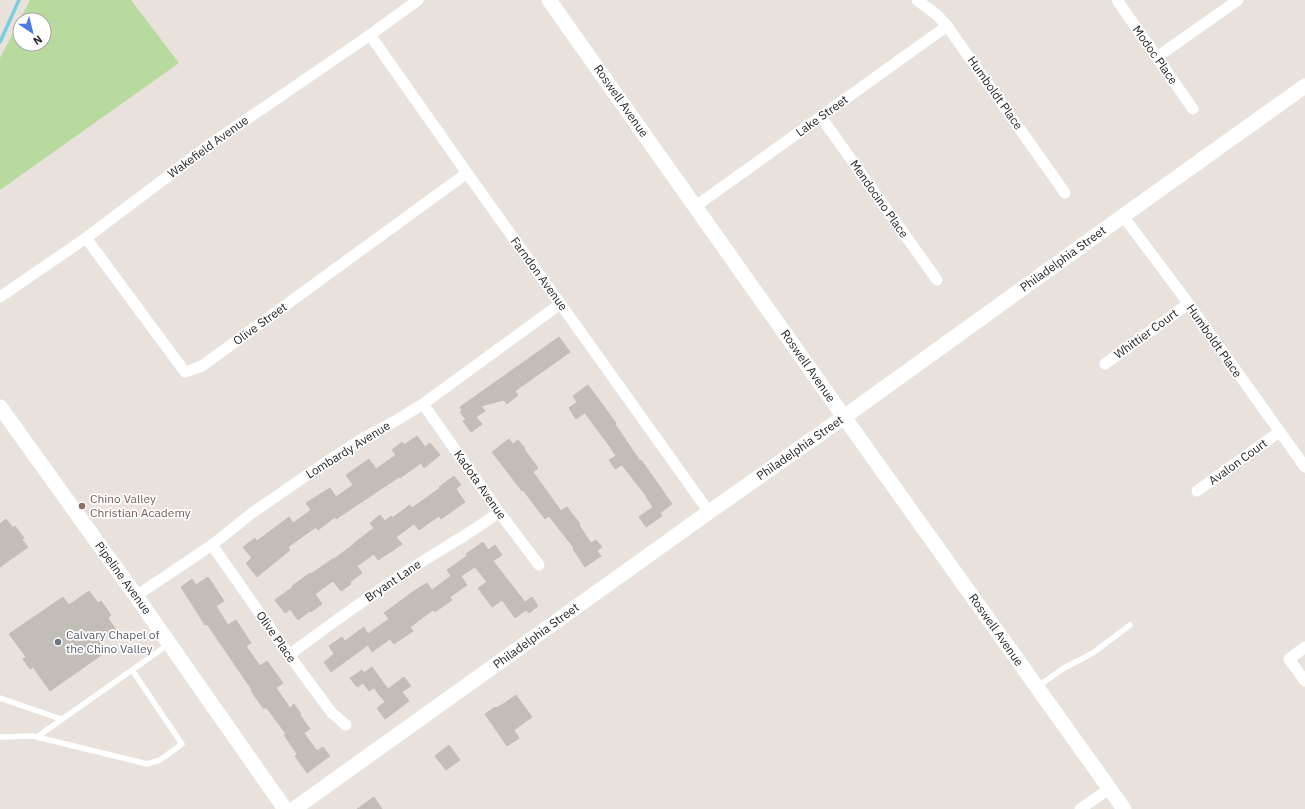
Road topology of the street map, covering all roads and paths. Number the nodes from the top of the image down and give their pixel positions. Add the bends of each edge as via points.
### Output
1 (418, 0) edge
2 (549, 0) edge
3 (916, 0) edge
4 (1117, 0) edge
5 (1238, 0) edge
6 (948, 26) junction
7 (370, 35) junction
8 (1157, 57) junction
9 (1305, 86) edge
10 (1193, 109) dead end
11 (821, 117) junction
12 (467, 173) junction
13 (1065, 193) dead end
14 (696, 206) junction
15 (1123, 216) junction
16 (86, 238) junction
17 (937, 280) dead end
18 (0, 297) edge
19 (560, 304) junction
20 (1188, 304) junction
21 (1105, 364) dead end
22 (423, 404) junction
23 (3, 415) edge
24 (844, 417) junction
25 (1279, 432) junction
26 (1305, 467) edge
27 (1197, 491) dead end
28 (499, 512) junction
29 (709, 512) junction
30 (212, 545) junction
31 (539, 565) dead end
32 (136, 596) junction
33 (1130, 625) dead end
34 (169, 644) junction
35 (1305, 647) edge
36 (289, 655) junction
37 (132, 670) junction
38 (1305, 681) edge
39 (1036, 687) junction
40 (0, 698) edge
41 (61, 719) junction
42 (346, 725) dead end
43 (0, 737) edge
44 (37, 737) junction
45 (1109, 788) junction
46 (286, 809) edge
47 (294, 809) edge
48 (1080, 809) edge
49 (1124, 809) edge

1 - 7 street, Wakefield Avenue
2 - 14 street, Roswell Avenue
3 - 6 street, Humboldt Place
4 - 8 street, Modoc Place
5 - 8 street
6 - 11 street, Lake Street
6 - 13 street, Humboldt Place
7 - 12 street, Farndon Avenue
7 - 16 street, Wakefield Avenue via 212,143
8 - 10 street, Modoc Place
9 - 15 street, Philadelphia Street
11 - 14 street, Lake Street
11 - 17 street, Mendocino Place
12 - 16 street, Olive Street via 202,366 186,372
12 - 19 street, Farndon Avenue
14 - 24 street, Roswell Avenue
15 - 20 street, Humboldt Place
15 - 24 street, Philadelphia Street
16 - 18 street, Wakefield Avenue
19 - 22 street, Lombardy Avenue
19 - 29 street, Farndon Avenue
20 - 21 street, Whittier Court
20 - 25 street, Humboldt Place
22 - 28 street, Kadota Avenue
22 - 30 street, Lombardy Avenue via 360,440 310,473 252,513
23 - 32 street, Pipeline Avenue
24 - 29 street, Philadelphia Street
24 - 39 street, Roswell Avenue
25 - 26 street, Humboldt Place
25 - 27 street, Avalon Court
28 - 31 street, Kadota Avenue
28 - 36 street, Bryant Lane via 476,530 402,574
29 - 47 street, Philadelphia Street
30 - 32 street, Lombardy Avenue
30 - 36 street, Olive Place
32 - 34 street, Pipeline Avenue
33 - 39 lane via 1093,653
34 - 37 lane
34 - 46 street, Pipeline Avenue
35 - 38 street via 1289,659
36 - 42 street, Olive Place via 332,713
37 - 41 lane
37 - 44 lane via 182,744 160,760 147,764
39 - 45 street, Roswell Avenue
40 - 41 lane
41 - 44 lane
43 - 44 lane
45 - 48 street
45 - 49 street, Roswell Avenue

